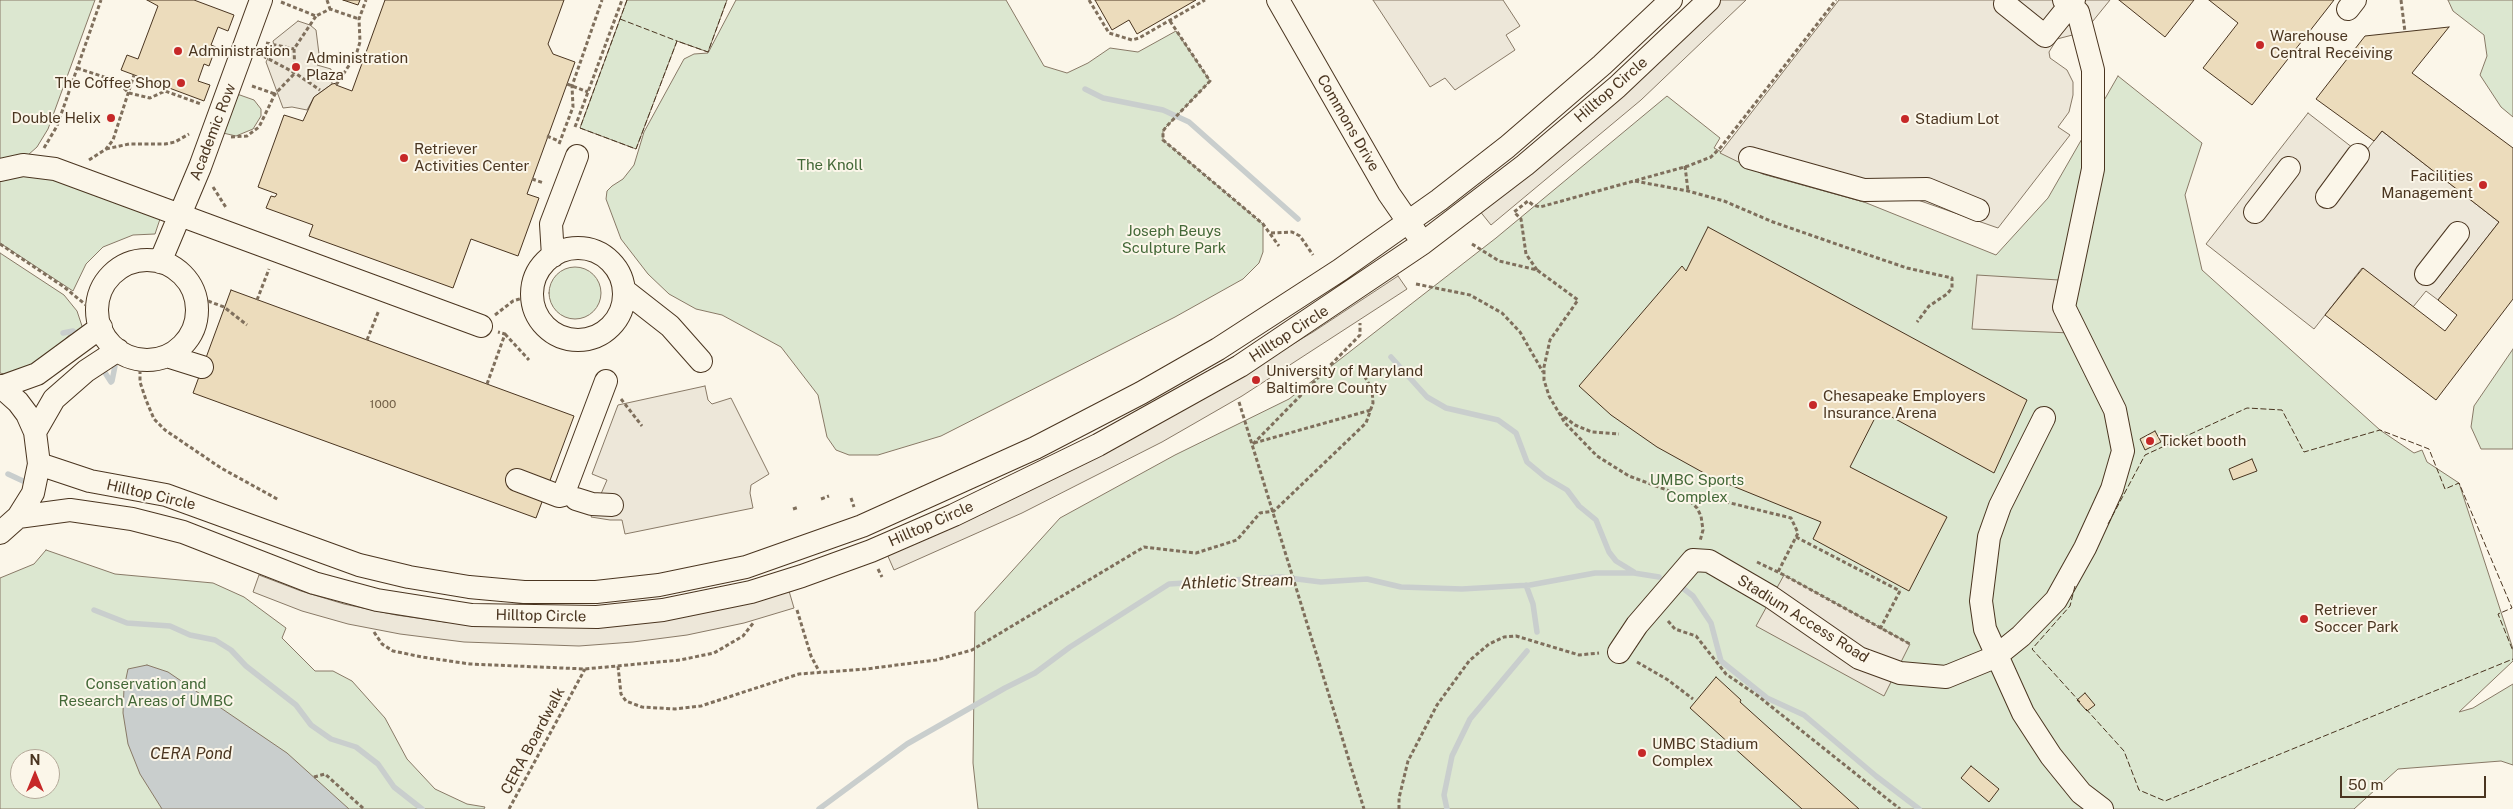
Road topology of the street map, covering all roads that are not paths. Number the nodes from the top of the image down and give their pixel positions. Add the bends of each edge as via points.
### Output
1 (261, 0) edge
2 (1278, 0) edge
3 (1671, 0) edge
4 (1709, 0) edge
5 (2069, 2) edge
6 (2005, 4) dead end
7 (567, 153) road end
8 (2358, 155) dead end
9 (1750, 158) dead end
10 (2289, 168) dead end
11 (0, 170) edge
12 (2327, 197) dead end
13 (1978, 210) dead end
14 (2255, 212) dead end
15 (181, 213) junction
16 (1408, 222) junction
17 (2458, 233) dead end
18 (1423, 243) junction
19 (552, 256) junction
20 (160, 262) junction
21 (2426, 274) dead end
22 (624, 290) junction
23 (481, 326) road end
24 (100, 327) junction
25 (118, 350) junction
26 (167, 356) junction
27 (701, 362) dead end
28 (202, 367) dead end
29 (606, 381) dead end
30 (1, 387) edge
31 (2044, 418) dead end
32 (35, 432) junction
33 (40, 464) junction
34 (517, 480) dead end
35 (576, 499) dead end
36 (612, 505) dead end
37 (18, 516) junction
38 (0, 533) edge
39 (1620, 652) road end
40 (1995, 657) junction
41 (2102, 809) edge

1 - 15 street, Academic Row via 251,45 220,111
2 - 16 street, Commons Drive via 1388,194
3 - 16 street, Hilltop Circle via 1602,65 1507,146
4 - 18 street, Hilltop Circle via 1617,87 1524,165
5 - 6 street via 2045,36
5 - 40 street, Stadium Access Road via 2078,12 2093,70 2093,169 2064,307 2115,410 2124,451 2112,489 2056,600
7 - 19 street via 550,224
8 - 12 street
9 - 13 street via 1864,190 1927,188
10 - 14 street
11 - 15 street via 22,165 55,169
15 - 20 street, Academic Row
15 - 23 street
16 - 18 street, Commons Drive
16 - 33 street, Hilltop Circle via 1218,349 1035,448 862,526 793,552 746,567 659,585 596,592 524,592 409,577 342,559 166,495 90,481
17 - 21 street
18 - 37 street, Hilltop Circle via 1240,366 1090,449 871,551 751,592 703,603 597,617 472,615 377,600 314,583 183,532 132,519 70,510
19 - 22 street via 575,248 598,253 616,268
19 - 22 street via 537,273 532,295 534,307 546,328 556,335 580,340 592,338 612,324 623,303
20 - 24 street via 136,262 115,273 104,285 98,299
20 - 26 street via 184,276 196,300 194,327 183,344
22 - 27 street via 670,326
24 - 25 street
24 - 30 street via 37,374
25 - 26 street via 142,360
25 - 32 street via 86,371 54,399
26 - 28 street
29 - 34 street via 564,495
30 - 32 street via 18,402
31 - 40 street via 2000,506 1989,537 1981,601 1985,629
32 - 33 street
33 - 37 street via 33,493
35 - 36 street
37 - 38 street
39 - 40 street, Stadium Access Road via 1637,625 1693,560 1709,561 1771,597 1858,658 1900,673 1946,677
40 - 41 street via 2023,713 2051,756 2081,793

